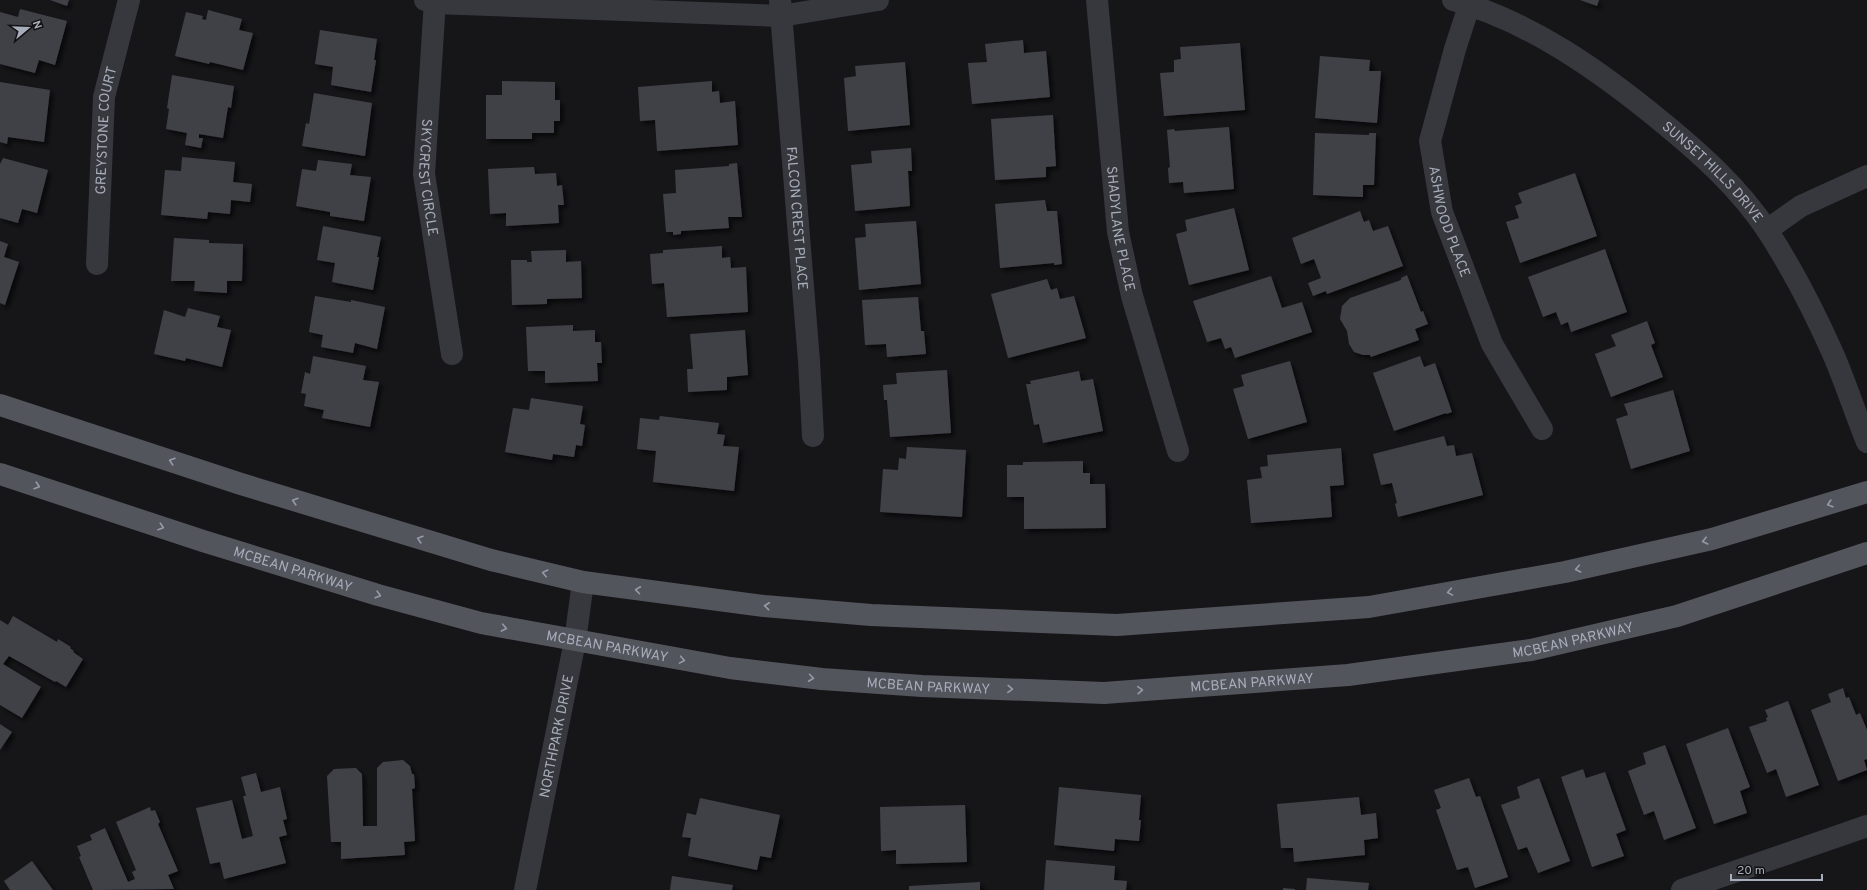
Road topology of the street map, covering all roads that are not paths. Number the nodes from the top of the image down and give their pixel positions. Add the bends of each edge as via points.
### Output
1 (129, 0) edge
2 (878, 0) edge
3 (1097, 0) edge
4 (432, 1) edge
5 (1464, 2) edge
6 (781, 8) edge
7 (1867, 176) edge
8 (1767, 230) junction
9 (97, 264) dead end
10 (452, 354) dead end
11 (0, 404) edge
12 (1542, 429) dead end
13 (813, 436) dead end
14 (1867, 442) edge
15 (1178, 451) dead end
16 (0, 474) edge
17 (1867, 492) edge
18 (1867, 553) edge
19 (583, 582) junction
20 (575, 641) junction
21 (1867, 826) edge
22 (525, 890) edge
23 (1682, 890) edge

1 - 9 street, GREYSTONE COURT via 104,97
2 - 6 street
3 - 15 street, SHADYLANE PLACE via 1118,232 1132,296
4 - 6 street
4 - 10 street, SKYCREST CIRCLE via 424,174
5 - 8 street, SUNSET HILLS DRIVE via 1543,37 1626,93 1696,149 1738,192
5 - 12 street, ASHWOOD PLACE via 1455,49 1430,141 1442,212 1492,344
6 - 13 street, FALCON CREST PLACE
7 - 8 street via 1800,206
8 - 14 street, SUNSET HILLS DRIVE via 1796,277 1834,357
19 -> 11 main road via 492,560 369,524
16 -> 20 main road, MCBEAN PARKWAY via 378,595 481,623
17 -> 19 main road via 1712,539 1534,578 1369,607 1125,625 822,612
20 -> 18 main road, MCBEAN PARKWAY via 730,668 822,679 922,686 1104,693 1348,675 1531,650 1677,616
19 - 20 street, NORTHPARK DRIVE
20 - 22 street, NORTHPARK DRIVE
21 - 23 street

